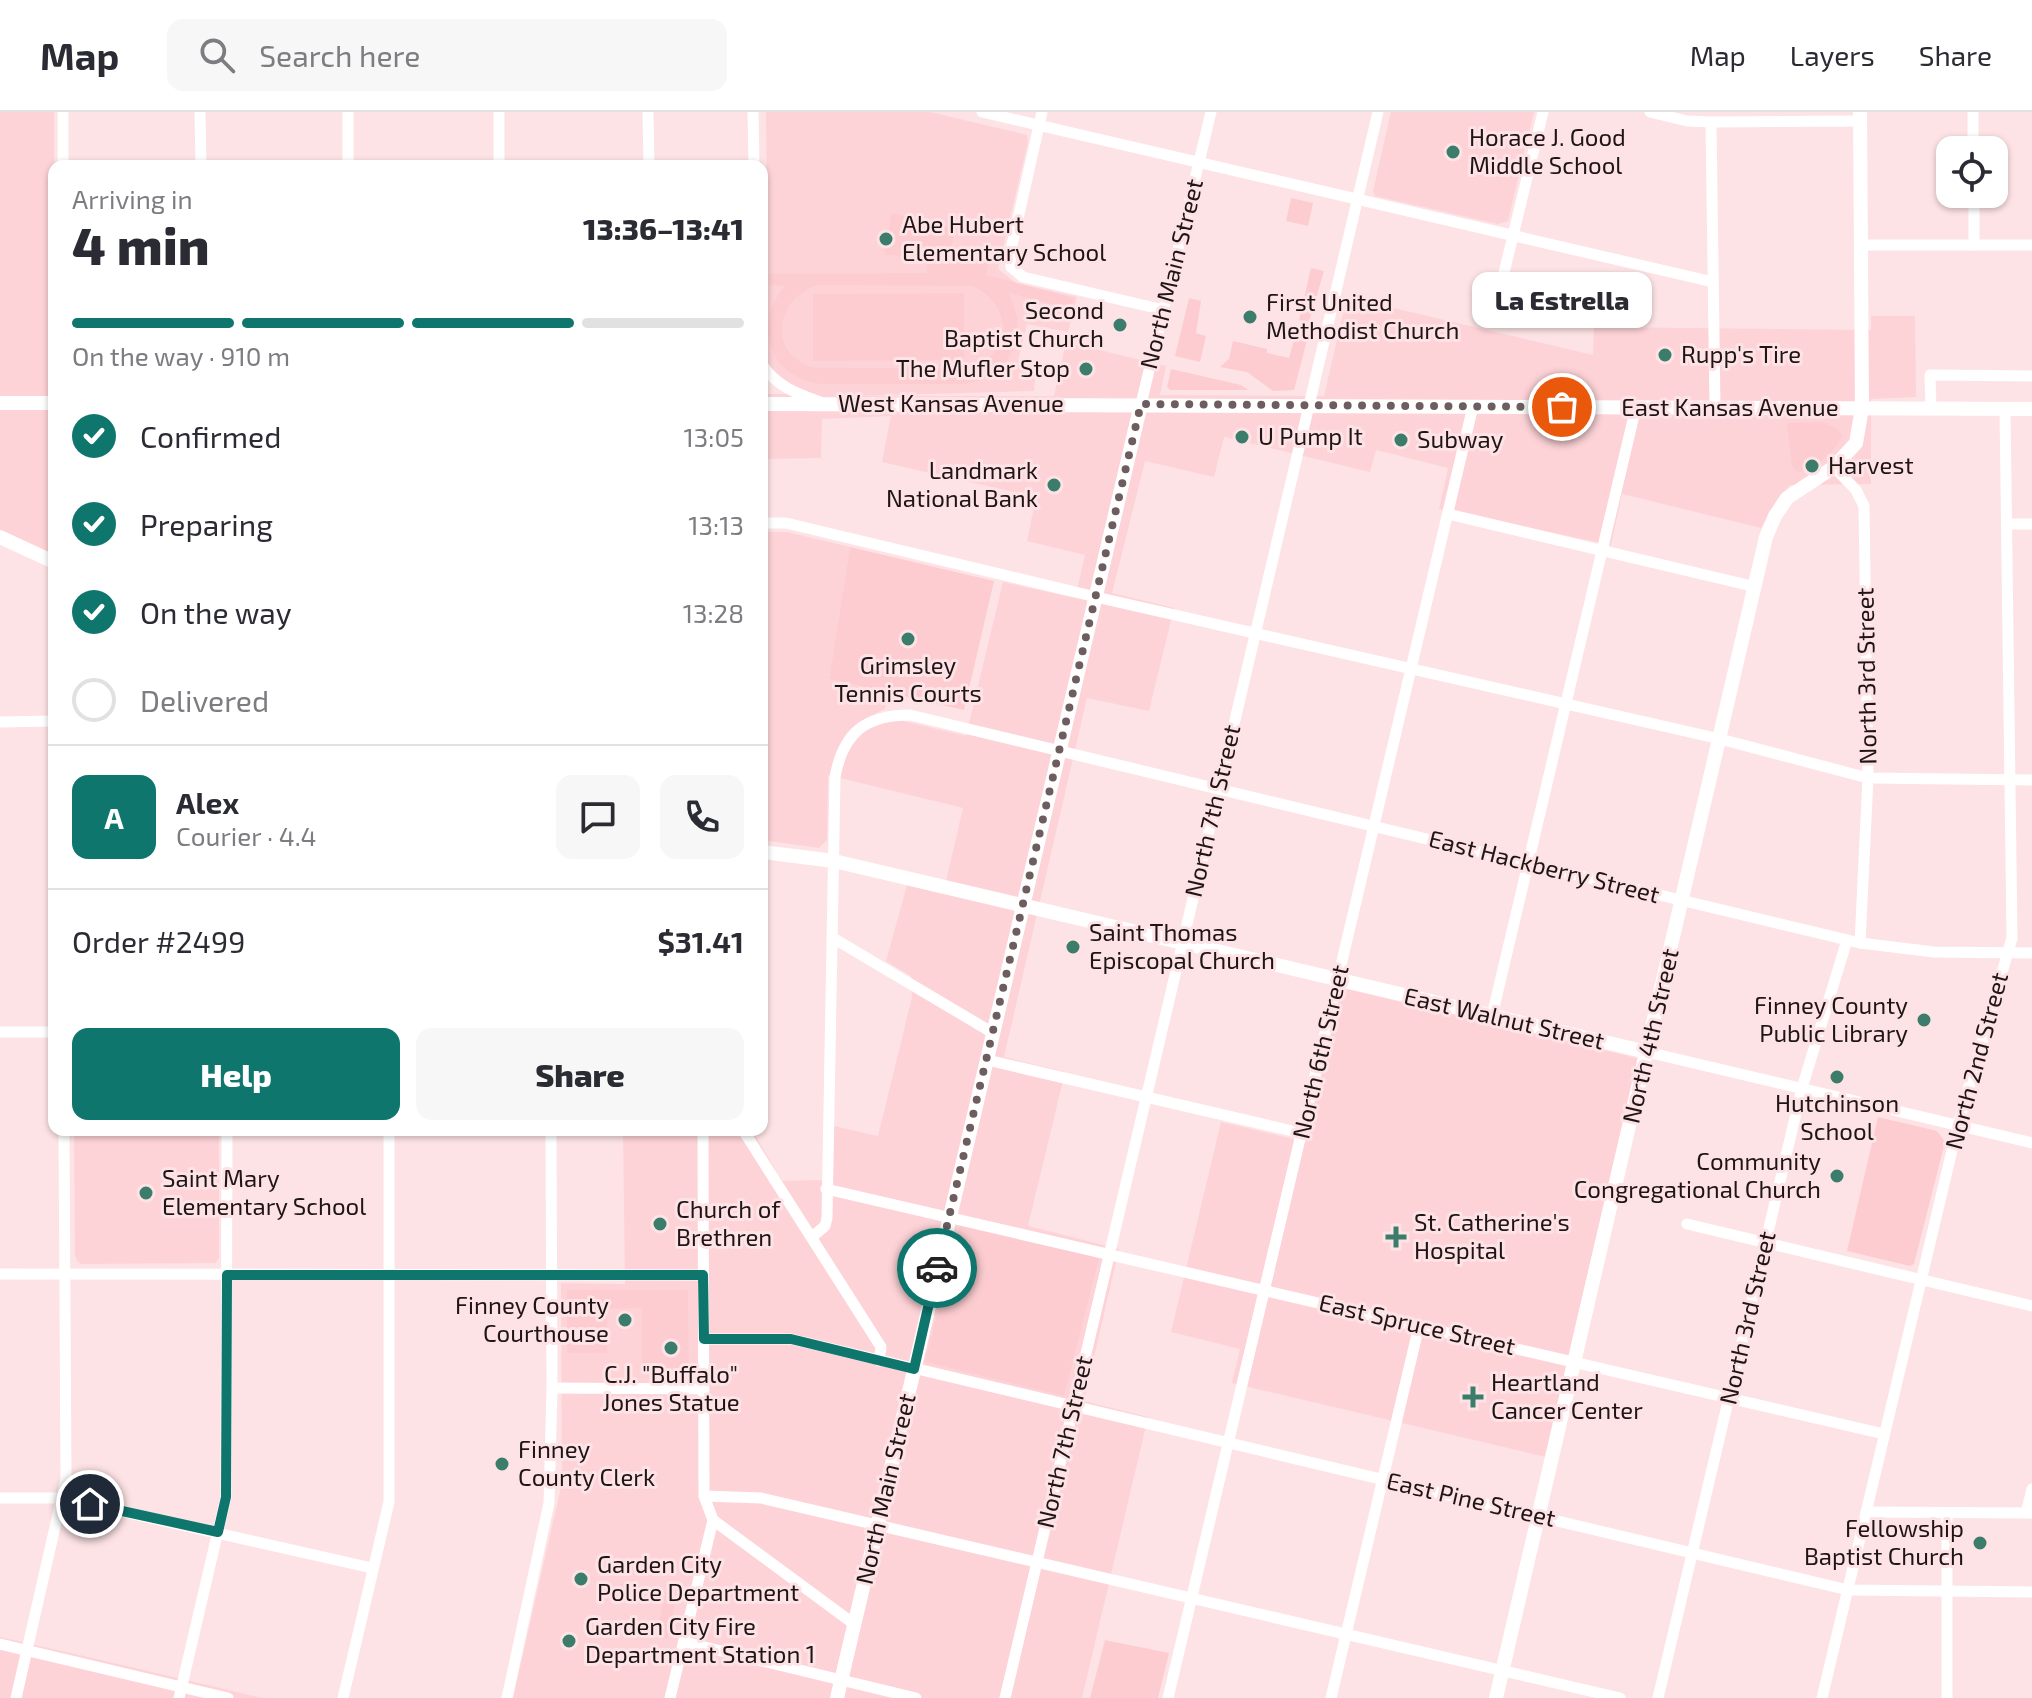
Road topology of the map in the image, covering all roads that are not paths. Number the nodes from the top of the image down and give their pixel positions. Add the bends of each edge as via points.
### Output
1 (63, 112) edge
2 (200, 112) edge
3 (348, 112) edge
4 (499, 112) edge
5 (648, 112) edge
6 (753, 112) edge
7 (982, 112) edge
8 (1042, 112) edge
9 (1211, 112) edge
10 (1378, 112) edge
11 (1543, 112) edge
12 (1650, 112) edge
13 (1973, 112) edge
14 (1860, 117) edge
15 (1711, 122) junction
16 (1039, 126) junction
17 (1973, 136) edge
18 (63, 160) edge
19 (201, 160) edge
20 (348, 160) edge
21 (499, 160) edge
22 (649, 160) edge
23 (754, 160) edge
24 (1199, 163) junction
25 (1357, 200) junction
26 (1974, 208) edge
27 (1512, 236) junction
28 (1862, 245) junction
29 (1974, 245) junction
30 (2032, 245) edge
31 (1713, 282) junction
32 (1164, 310) junction
33 (1493, 318) dead end
34 (768, 373) edge
35 (2032, 376) edge
36 (0, 403) edge
37 (48, 403) edge
38 (768, 404) edge
39 (828, 404) junction
40 (1141, 404) junction
41 (1311, 405) junction
42 (1473, 406) junction
43 (1636, 407) junction
44 (1715, 407) junction
45 (1862, 408) junction
46 (1931, 409) junction
47 (2005, 409) junction
48 (2032, 409) edge
49 (1834, 467) junction
50 (1448, 514) junction
51 (768, 523) edge
52 (2007, 524) junction
53 (2032, 524) edge
54 (0, 537) edge
55 (1601, 550) junction
56 (48, 559) edge
57 (1756, 587) junction
58 (1096, 597) junction
59 (1255, 633) junction
60 (1410, 669) junction
61 (1565, 704) junction
62 (48, 721) edge
63 (0, 722) edge
64 (1720, 739) junction
65 (1060, 750) junction
66 (1868, 778) junction
67 (2010, 780) junction
68 (2032, 780) edge
69 (1218, 788) junction
70 (1373, 826) junction
71 (768, 853) edge
72 (834, 861) junction
73 (1528, 863) junction
74 (1683, 900) junction
75 (1023, 907) junction
76 (833, 938) junction
77 (1847, 940) junction
78 (1860, 943) junction
79 (1181, 944) junction
80 (2007, 953) junction
81 (2032, 953) edge
82 (1338, 980) junction
83 (1492, 1016) junction
84 (0, 1032) edge
85 (48, 1032) edge
86 (993, 1033) junction
87 (1647, 1052) junction
88 (987, 1060) junction
89 (1802, 1088) junction
90 (1146, 1097) junction
91 (1958, 1125) junction
92 (1301, 1133) junction
93 (64, 1136) edge
94 (227, 1136) edge
95 (389, 1136) edge
96 (551, 1136) edge
97 (703, 1136) edge
98 (747, 1136) edge
99 (2032, 1143) edge
100 (826, 1189) junction
101 (949, 1216) junction
102 (1687, 1224) dead end
103 (812, 1237) junction
104 (1766, 1243) junction
105 (1110, 1254) junction
106 (0, 1274) edge
107 (64, 1274) junction
108 (227, 1275) junction
109 (389, 1275) junction
110 (703, 1275) junction
111 (551, 1276) junction
112 (1921, 1280) junction
113 (1264, 1290) junction
114 (2032, 1306) edge
115 (1419, 1326) junction
116 (704, 1339) junction
117 (879, 1361) junction
118 (1576, 1362) junction
119 (914, 1369) junction
120 (552, 1388) junction
121 (704, 1389) junction
122 (1729, 1398) junction
123 (1073, 1407) junction
124 (1884, 1434) junction
125 (1228, 1443) junction
126 (1382, 1479) junction
127 (2032, 1489) edge
128 (704, 1496) junction
129 (0, 1498) edge
130 (62, 1498) junction
131 (1866, 1512) junction
132 (1947, 1513) junction
133 (2029, 1513) edge
134 (1538, 1516) junction
135 (713, 1520) junction
136 (877, 1526) junction
137 (218, 1532) junction
138 (1692, 1553) junction
139 (1037, 1563) junction
140 (372, 1568) junction
141 (1848, 1590) junction
142 (1947, 1591) junction
143 (2032, 1592) edge
144 (1191, 1599) junction
145 (854, 1624) junction
146 (1346, 1634) junction
147 (684, 1642) junction
148 (0, 1644) edge
149 (28, 1650) junction
150 (1502, 1671) junction
151 (841, 1679) junction
152 (181, 1692) edge
153 (16, 1698) edge
154 (228, 1698) edge
155 (343, 1698) edge
156 (507, 1698) edge
157 (670, 1698) edge
158 (837, 1698) edge
159 (916, 1698) edge
160 (1005, 1698) edge
161 (1168, 1698) edge
162 (1331, 1698) edge
163 (1496, 1698) edge
164 (1620, 1698) edge
165 (1658, 1698) edge
166 (1822, 1698) edge
167 (1947, 1698) edge

1 - 18 street
2 - 19 street
3 - 20 street
4 - 21 street
5 - 22 street
6 - 23 street
7 - 16 street
8 - 16 street
9 - 24 street, North Main Street
10 - 25 street, North 7th Street
11 - 27 street
12 - 15 street
13 - 17 street
14 - 15 street
14 - 28 main road
15 - 31 street
16 - 24 street
16 - 32 street via 1011,267 1023,277
24 - 25 street
24 - 32 street, North Main Street
25 - 27 street
25 - 41 street, North 7th Street
26 - 29 street
27 - 31 street
27 - 33 street
28 - 29 street
28 - 45 main road
29 - 30 street
31 - 44 street
32 - 40 street, North Main Street
34 - 39 street via 792,393
35 - 46 street via 1930,375
36 - 37 main road
38 - 39 main road, West Kansas Avenue
39 - 40 main road, West Kansas Avenue
40 - 41 main road, East Kansas Avenue
40 - 58 main road, North Main Street
41 - 42 main road, East Kansas Avenue
41 - 59 street, North 7th Street
42 - 43 main road, East Kansas Avenue
42 - 50 street, North 6th Street
43 - 44 main road, East Kansas Avenue
43 - 55 street
44 - 45 main road, East Kansas Avenue
45 - 46 main road, East Kansas Avenue
45 - 49 main road, North 4th Street via 1856,443
46 - 47 main road, East Kansas Avenue
47 - 48 main road, East Kansas Avenue
47 - 52 street, North 2nd Street
49 - 57 main road, North 4th Street via 1787,498 1775,516
49 - 66 street, North 3rd Street via 1864,506
50 - 55 street
50 - 60 street, North 6th Street
51 - 58 street
52 - 53 street
52 - 67 street, North 2nd Street
54 - 56 main road
55 - 57 street
55 - 61 street
57 - 64 main road, North 4th Street
58 - 59 street
58 - 65 main road, North Main Street
59 - 60 street
59 - 69 street, North 7th Street
60 - 61 street
60 - 70 street, North 6th Street
61 - 64 street
61 - 73 street
62 - 63 street
64 - 66 street
64 - 74 main road, North 4th Street
65 - 69 street, East Hackberry Street
65 - 72 street, East Hackberry Street via 910,715 876,719 844,743 835,777
65 - 75 main road, North Main Street
66 - 67 street
66 - 78 street, North 3rd Street
67 - 68 street
67 - 80 street, North 2nd Street via 2012,938
69 - 70 street, East Hackberry Street
69 - 79 street, North 7th Street
70 - 73 street, East Hackberry Street
70 - 82 street, North 6th Street
71 - 72 main road, East Walnut Street
72 - 75 main road, East Walnut Street
72 - 76 street
73 - 74 street, East Hackberry Street
73 - 83 street
74 - 77 street, East Hackberry Street
74 - 87 main road, North 4th Street
75 - 79 main road, East Walnut Street
75 - 86 main road, North Main Street
76 - 86 street
76 - 100 street
77 - 78 street, East Hackberry Street
77 - 89 street, North 3rd Street
78 - 80 street, East Hackberry Street
79 - 82 main road, East Walnut Street
79 - 90 street, North 7th Street
80 - 81 street, East Hackberry Street
80 - 91 street, North 2nd Street
82 - 83 main road, East Walnut Street
82 - 92 street, North 6th Street
83 - 87 main road, East Walnut Street
84 - 85 street
86 - 88 main road, North Main Street
87 - 89 street, East Walnut Street
87 - 118 main road, North 4th Street
88 - 90 street
88 - 101 main road, North Main Street
89 - 91 street, East Walnut Street
89 - 104 street, North 3rd Street
90 - 92 street
90 - 105 street, North 7th Street
91 - 99 street, East Walnut Street
91 - 112 street, North 2nd Street
92 - 113 street, North 6th Street
93 - 107 street
94 - 108 street
95 - 109 street
96 - 111 street
97 - 110 street
98 - 103 street
100 - 101 street, East Spruce Street
100 - 103 street via 826,1222
101 - 105 street, East Spruce Street
101 - 119 main road, North Main Street
102 - 104 street
103 - 117 street via 881,1347
104 - 112 street
104 - 122 street, North 3rd Street
105 - 113 street, East Spruce Street
105 - 123 street, North 7th Street
106 - 107 street
107 - 108 street
107 - 130 street
108 - 109 street
108 - 137 street via 226,1497
109 - 111 street
109 - 140 street via 389,1502
110 - 111 street
110 - 116 street
111 - 120 street
112 - 114 street
112 - 124 street, North 2nd Street
113 - 115 street, East Spruce Street
113 - 125 street, North 6th Street
115 - 118 street, East Spruce Street
115 - 126 street
116 - 117 street, East Pine Street via 791,1339
116 - 121 street
117 - 119 street, East Pine Street
118 - 122 street, East Spruce Street
118 - 134 main road, North 4th Street
119 - 123 street, East Pine Street
119 - 136 main road, North Main Street
120 - 121 street
120 - 156 street via 549,1503
121 - 128 street
122 - 124 street, East Spruce Street
122 - 138 street, North 3rd Street
123 - 125 street, East Pine Street
123 - 139 street, North 7th Street
124 - 131 street, North 2nd Street
125 - 126 street, East Pine Street
125 - 144 street, North 6th Street
126 - 134 street, East Pine Street
126 - 146 street
127 - 133 street
128 - 135 street
128 - 136 street via 761,1498
129 - 130 street
130 - 137 street
130 - 149 street
131 - 132 street
131 - 141 street, North 2nd Street
132 - 133 street
132 - 142 street
134 - 138 street, East Pine Street
134 - 150 main road, North 4th Street
135 - 145 street
135 - 147 street
136 - 139 street
136 - 145 main road, North Main Street
137 - 140 street
137 - 152 street
138 - 141 street, East Pine Street
138 - 165 street, North 3rd Street
139 - 144 street
139 - 160 street, North 7th Street
140 - 155 street
141 - 142 street, East Pine Street
141 - 166 street, North 2nd Street
142 - 143 street, East Pine Street
142 - 167 street
144 - 146 street
144 - 161 street, North 6th Street
145 - 151 main road, North Main Street
146 - 150 street
146 - 162 street
147 - 151 street
147 - 157 street
148 - 149 street
149 - 152 street
149 - 153 street
150 - 163 main road, North 4th Street
150 - 164 street
151 - 158 main road, North Main Street
151 - 159 street
152 - 154 street

